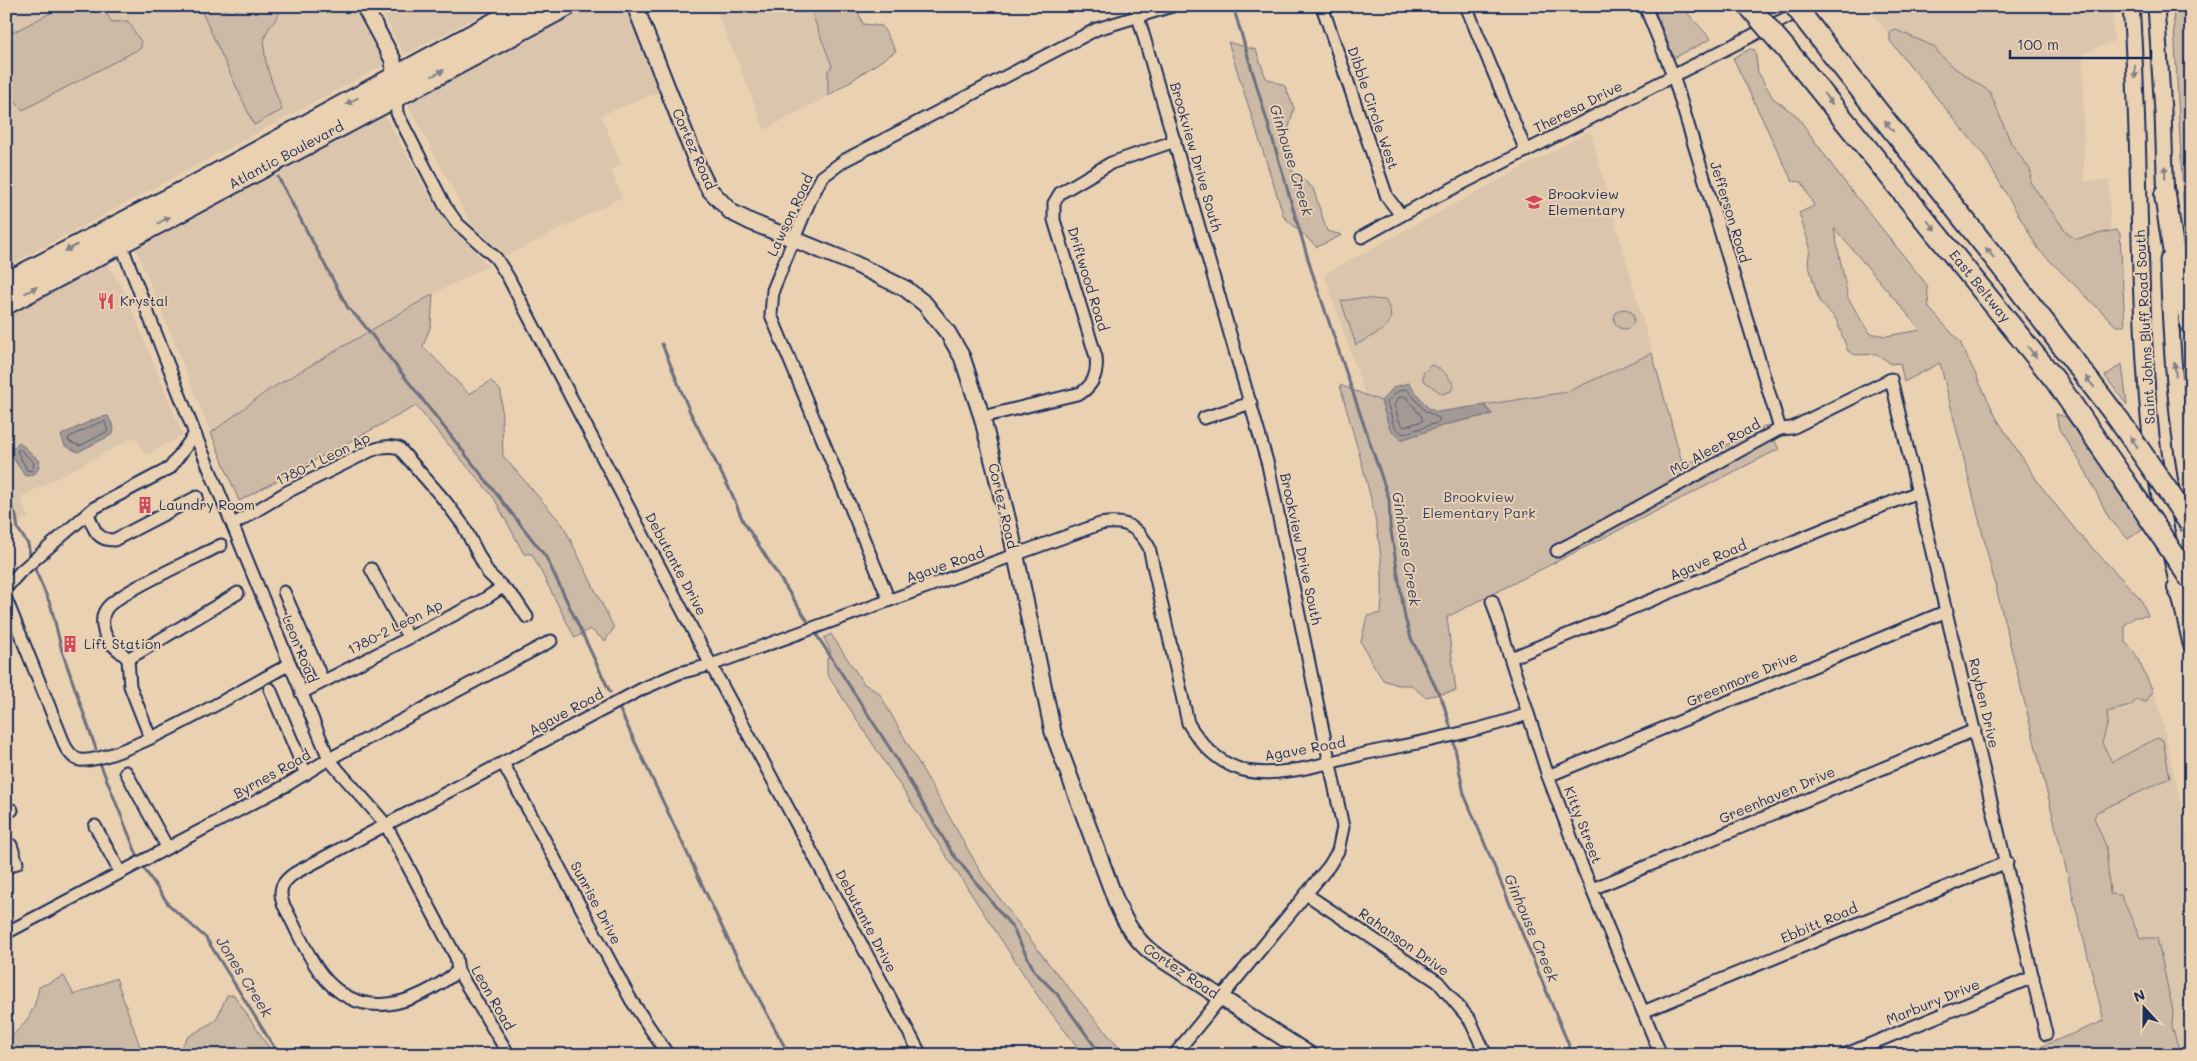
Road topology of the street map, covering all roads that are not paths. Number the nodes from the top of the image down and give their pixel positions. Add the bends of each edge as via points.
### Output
1 (364, 6) edge
2 (526, 6) edge
3 (566, 6) edge
4 (635, 6) edge
5 (1172, 6) edge
6 (1322, 6) edge
7 (1466, 6) edge
8 (1645, 6) edge
9 (1749, 6) edge
10 (1795, 6) edge
11 (1810, 6) edge
12 (2131, 6) edge
13 (2156, 6) edge
14 (1136, 11) edge
15 (1673, 75) junction
16 (394, 76) junction
17 (396, 97) junction
18 (1175, 141) junction
19 (1526, 151) junction
20 (2165, 195) junction
21 (1401, 216) junction
22 (118, 235) junction
23 (1362, 237) dead end
24 (794, 238) junction
25 (6, 282) edge
26 (6, 304) edge
27 (2191, 324) edge
28 (1891, 379) joint
29 (1251, 403) junction
30 (982, 417) junction
31 (1204, 418) dead end
32 (1780, 429) junction
33 (195, 434) junction
34 (1918, 492) junction
35 (197, 497) dead end
36 (2191, 505) edge
37 (88, 514) junction
38 (234, 524) junction
39 (2191, 525) edge
40 (221, 545) dead end
41 (1557, 551) dead end
42 (1014, 556) junction
43 (371, 569) dead end
44 (2184, 584) edge
45 (6, 588) edge
46 (501, 588) junction
47 (284, 592) dead end
48 (238, 593) dead end
49 (6, 599) edge
50 (889, 600) junction
51 (1492, 601) dead end
52 (2191, 609) edge
53 (1947, 611) junction
54 (526, 617) dead end
55 (408, 636) junction
56 (551, 641) dead end
57 (2191, 644) edge
58 (1511, 658) junction
59 (128, 659) junction
60 (290, 664) junction
61 (711, 664) junction
62 (323, 681) junction
63 (270, 689) dead end
64 (301, 693) junction
65 (1528, 714) junction
66 (1975, 730) junction
67 (150, 738) junction
68 (329, 759) junction
69 (1331, 761) junction
70 (503, 763) junction
71 (126, 772) dead end
72 (306, 774) junction
73 (1548, 776) junction
74 (386, 824) junction
75 (95, 826) dead end
76 (6, 844) edge
77 (167, 848) junction
78 (2007, 862) junction
79 (6, 868) edge
80 (120, 872) junction
81 (1592, 889) junction
82 (1306, 894) junction
83 (6, 933) edge
84 (458, 971) junction
85 (2033, 977) junction
86 (1221, 998) junction
87 (1643, 1012) junction
88 (2046, 1034) dead end
89 (509, 1055) edge
90 (668, 1055) edge
91 (921, 1055) edge
92 (1174, 1055) edge
93 (1310, 1055) edge
94 (1486, 1055) edge
95 (1661, 1055) edge
96 (1844, 1055) edge

1 - 16 street via 393,60
2 - 16 highway, Atlantic Boulevard
17 -> 3 highway, Atlantic Boulevard
4 - 24 street, Cortez Road via 709,188 731,212
5 - 14 street, Lawson Road
6 - 21 street, Dibble Circle West via 1387,196
7 - 19 street
8 - 15 street, Jefferson Road
9 -> 44 highway, East Beltway, bridge via 2055,380 2124,480
39 -> 10 highway, East Beltway, bridge via 2119,420
11 - 15 street, Theresa Drive
12 -> 44 street, Saint Johns Bluff Road South via 2150,418 2158,487
20 -> 13 street, Saint Johns Bluff Road South
14 - 18 street, Brookview Drive South
14 - 24 street, Lawson Road via 1055,49 830,170 817,186
15 - 19 street, Theresa Drive
15 - 32 street, Jefferson Road
16 - 17 street
16 -> 22 highway, Atlantic Boulevard
22 -> 17 highway, Atlantic Boulevard
17 - 61 street, Debutante Drive via 397,113 444,206 496,258 508,276
18 - 29 street, Brookview Drive South
18 - 30 street, Driftwood Road via 1111,163 1060,193 1054,203 1054,220 1096,357 1093,382 1073,396
19 - 21 street, Theresa Drive
20 - 27 highway via 2176,267
36 -> 20 street, Saint Johns Bluff Road South via 2184,468 2174,358
21 - 23 street, Theresa Drive
22 -> 25 highway, Atlantic Boulevard
26 -> 22 highway, Atlantic Boulevard
22 - 33 street, Leon Road
24 - 30 street, Cortez Road via 877,274 925,304 948,333 962,358
24 - 50 street, Lawson Road via 773,290 771,315
28 - 32 street, Mc Aleer Road via 1792,428
28 - 34 street, Rayben Drive
29 - 31 street
29 - 69 street, Brookview Drive South via 1268,465
30 - 42 street, Cortez Road
32 - 41 street, Mc Aleer Road
33 - 37 street via 170,468 108,499
33 - 38 street, Leon Road
34 - 53 street, Rayben Drive
34 - 58 street, Agave Road
35 - 37 street via 114,540 98,536
37 - 45 street
38 - 46 street, 1780-1 Leon Ap via 286,492 370,451 393,446 399,448 445,501 463,525 488,573
38 - 60 street, Leon Road
40 - 59 street via 130,592 107,608 103,616 104,631
42 - 50 street, Agave Road
42 - 69 street, Agave Road via 1100,524 1115,521 1129,524 1142,535 1149,547 1181,698 1188,723 1199,741 1238,769 1280,771
42 - 86 street, Cortez Road via 1053,732 1127,926 1140,943
43 - 55 street
44 - 52 highway, East Beltway
44 - 57 street, Saint Johns Bluff Road South
46 - 54 street, 1780-1 Leon Ap via 515,599
46 - 55 street, 1780-2 Leon Ap
47 - 62 street
48 - 59 street
49 - 67 street via 71,755 78,760 96,760
50 - 61 street, Agave Road
51 - 58 street, Kitty Street
53 - 66 street, Rayben Drive
53 - 73 street, Greenmore Drive
55 - 62 street, 1780-2 Leon Ap
56 - 68 street, Byrnes Road
58 - 65 street, Kitty Street
59 - 67 street via 130,686
60 - 64 street, Leon Road
60 - 67 street
61 - 70 street, Agave Road via 642,689
61 - 91 street, Debutante Drive
62 - 64 street, 1780-2 Leon Ap
63 - 72 street
64 - 68 street, Leon Road
65 - 69 street, Agave Road via 1469,732
65 - 73 street, Kitty Street
66 - 78 street, Rayben Drive
66 - 81 street, Greenhaven Drive
68 - 72 street, Byrnes Road
68 - 74 street, Leon Road
69 - 82 street, Brookview Drive South via 1342,835 1338,852
70 - 74 street, Agave Road
70 - 90 street, Sunrise Drive via 631,1000
71 - 77 street
72 - 77 street, Byrnes Road
73 - 81 street, Kitty Street
74 - 84 street, Leon Road via 456,957
74 - 84 street, Agave Road via 295,873 285,880 280,894 322,975 348,997 365,1003 408,1001
75 - 80 street
76 - 79 street via 11,845 17,863
77 - 80 street, Byrnes Road
78 - 85 street, Rayben Drive
78 - 87 street, Ebbitt Road
80 - 83 street, Byrnes Road
81 - 87 street, Kitty Street
82 - 86 street, Brookview Drive South
82 - 94 street, Rahanson Drive via 1438,982 1470,1020
84 - 89 street, Leon Road
85 - 88 street, Rayben Drive
85 - 96 street, Marbury Drive
86 - 92 street, Brookview Drive South
86 - 93 street, Cortez Road
87 - 95 street, Kitty Street

